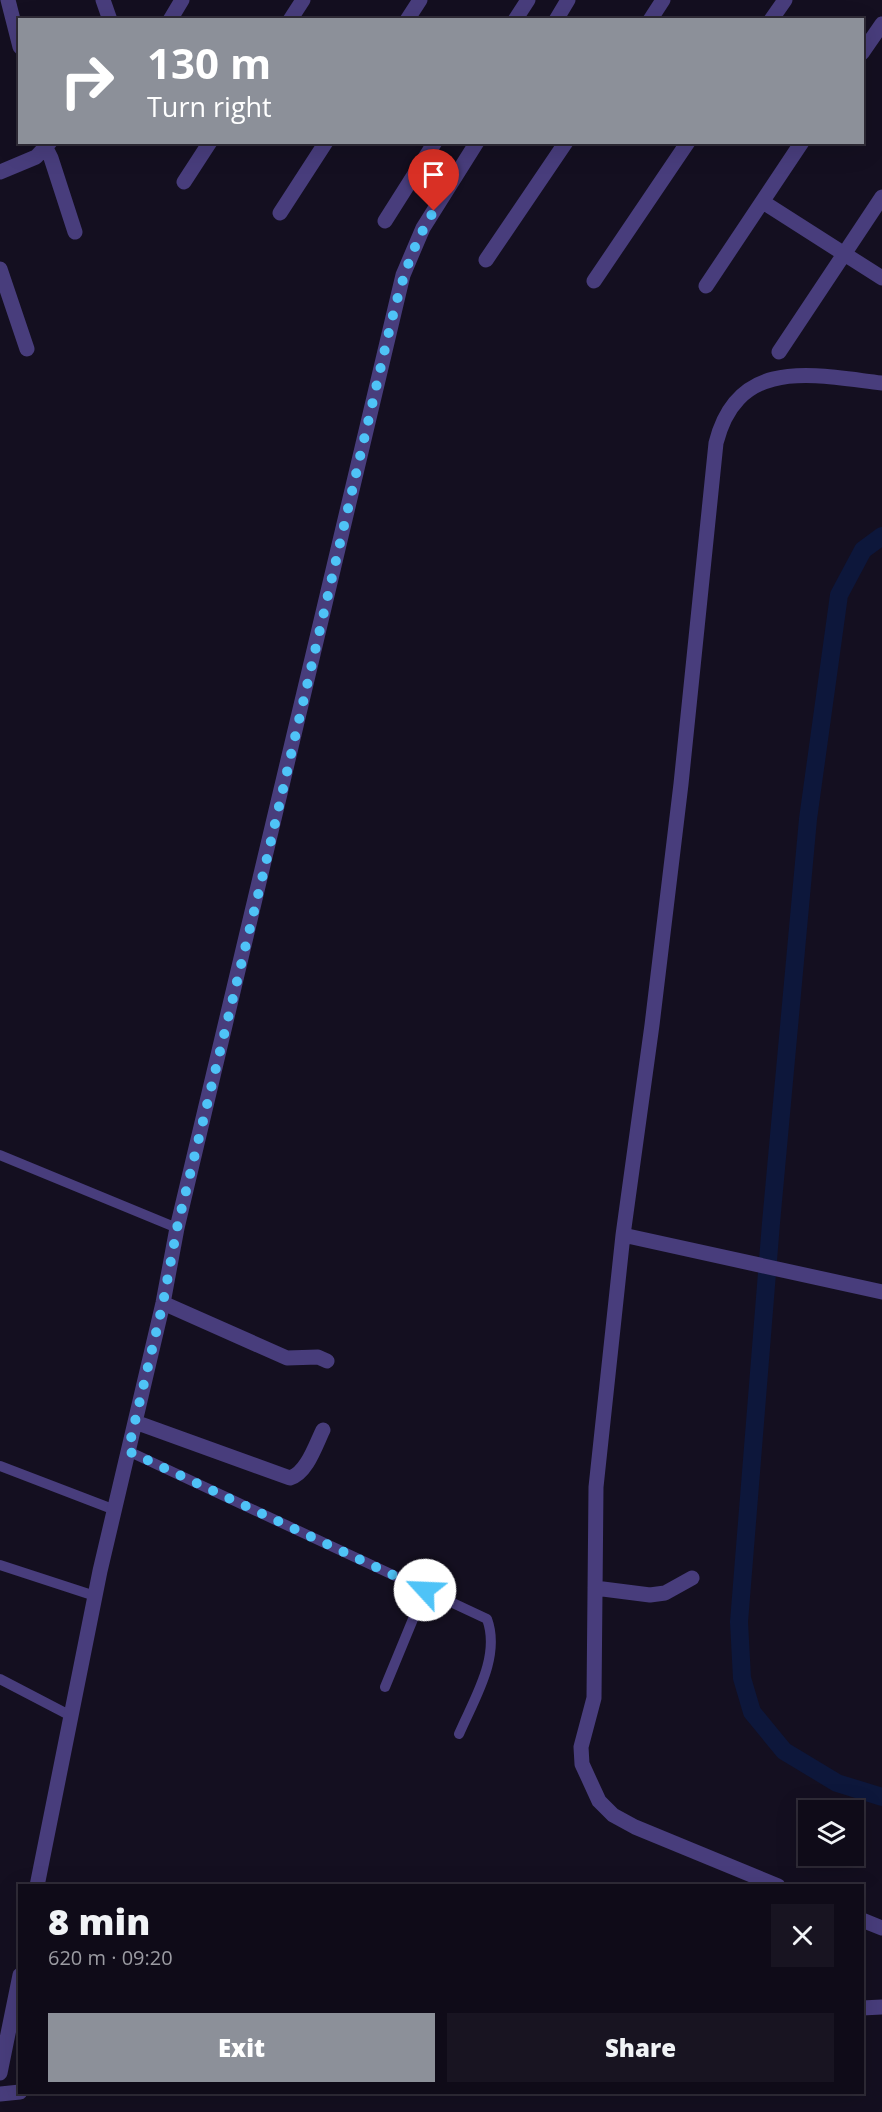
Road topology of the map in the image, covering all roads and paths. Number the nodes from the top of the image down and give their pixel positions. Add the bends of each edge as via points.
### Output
1 (8, 0) edge
2 (103, 0) edge
3 (182, 0) edge
4 (303, 0) edge
5 (420, 0) edge
6 (568, 0) edge
7 (663, 0) edge
8 (784, 0) edge
9 (109, 18) edge
10 (171, 18) edge
11 (291, 18) edge
12 (408, 18) edge
13 (557, 18) edge
14 (651, 18) edge
15 (772, 18) edge
16 (882, 24) edge
17 (18, 39) edge
18 (864, 50) edge
19 (46, 144) edge
20 (209, 144) edge
21 (325, 144) edge
22 (434, 144) edge
23 (476, 144) edge
24 (565, 144) edge
25 (685, 144) edge
26 (801, 144) edge
27 (0, 172) edge
28 (184, 182) dead end
29 (882, 197) edge
30 (763, 202) junction
31 (280, 213) dead end
32 (385, 221) dead end
33 (75, 232) dead end
34 (844, 254) junction
35 (486, 260) dead end
36 (0, 269) edge
37 (882, 278) edge
38 (594, 281) dead end
39 (706, 286) dead end
40 (27, 349) dead end
41 (779, 352) dead end
42 (882, 382) edge
43 (0, 1155) edge
44 (177, 1228) junction
45 (623, 1235) junction
46 (882, 1292) edge
47 (163, 1303) junction
48 (327, 1361) dead end
49 (135, 1422) junction
50 (323, 1430) dead end
51 (128, 1451) junction
52 (0, 1466) edge
53 (115, 1510) junction
54 (0, 1565) edge
55 (692, 1578) dead end
56 (595, 1588) junction
57 (425, 1590) junction
58 (95, 1596) junction
59 (0, 1679) edge
60 (384, 1687) dead end
61 (71, 1716) junction
62 (459, 1734) dead end
63 (37, 1884) edge
64 (773, 1884) edge
65 (864, 1921) edge
66 (882, 1928) edge
67 (18, 1984) edge
68 (882, 2007) edge
69 (864, 2008) edge
70 (0, 2073) edge
71 (18, 2092) edge
72 (0, 2094) edge

1 - 17 street
2 - 9 street
3 - 10 street
4 - 11 street
5 - 12 street
6 - 13 street
7 - 14 street
8 - 15 street
16 - 18 street
19 - 27 street via 36,157
19 - 33 street
20 - 28 street
21 - 31 street
22 - 32 street
23 - 44 street via 423,228 403,275
24 - 35 street
25 - 38 street
26 - 30 street
29 - 34 street
30 - 34 street
30 - 39 street
34 - 37 street
34 - 41 street
36 - 40 street
42 - 45 street via 792,375 772,379 739,397 721,423 652,1025
43 - 44 lane
44 - 47 street
45 - 46 street
45 - 56 street via 596,1487
47 - 48 street via 287,1358 318,1357
47 - 49 street
49 - 50 street via 290,1478 306,1463
49 - 51 street
51 - 53 street
51 - 57 lane
52 - 53 lane
53 - 58 street
54 - 58 lane
55 - 56 street via 665,1593 650,1595
56 - 64 street via 594,1698 581,1747 582,1764 599,1801 613,1815 635,1827
57 - 60 lane
57 - 62 lane via 487,1619 492,1633 492,1654
58 - 61 street
59 - 61 lane
61 - 63 street
65 - 66 street
67 - 70 street
68 - 69 street
71 - 72 street

